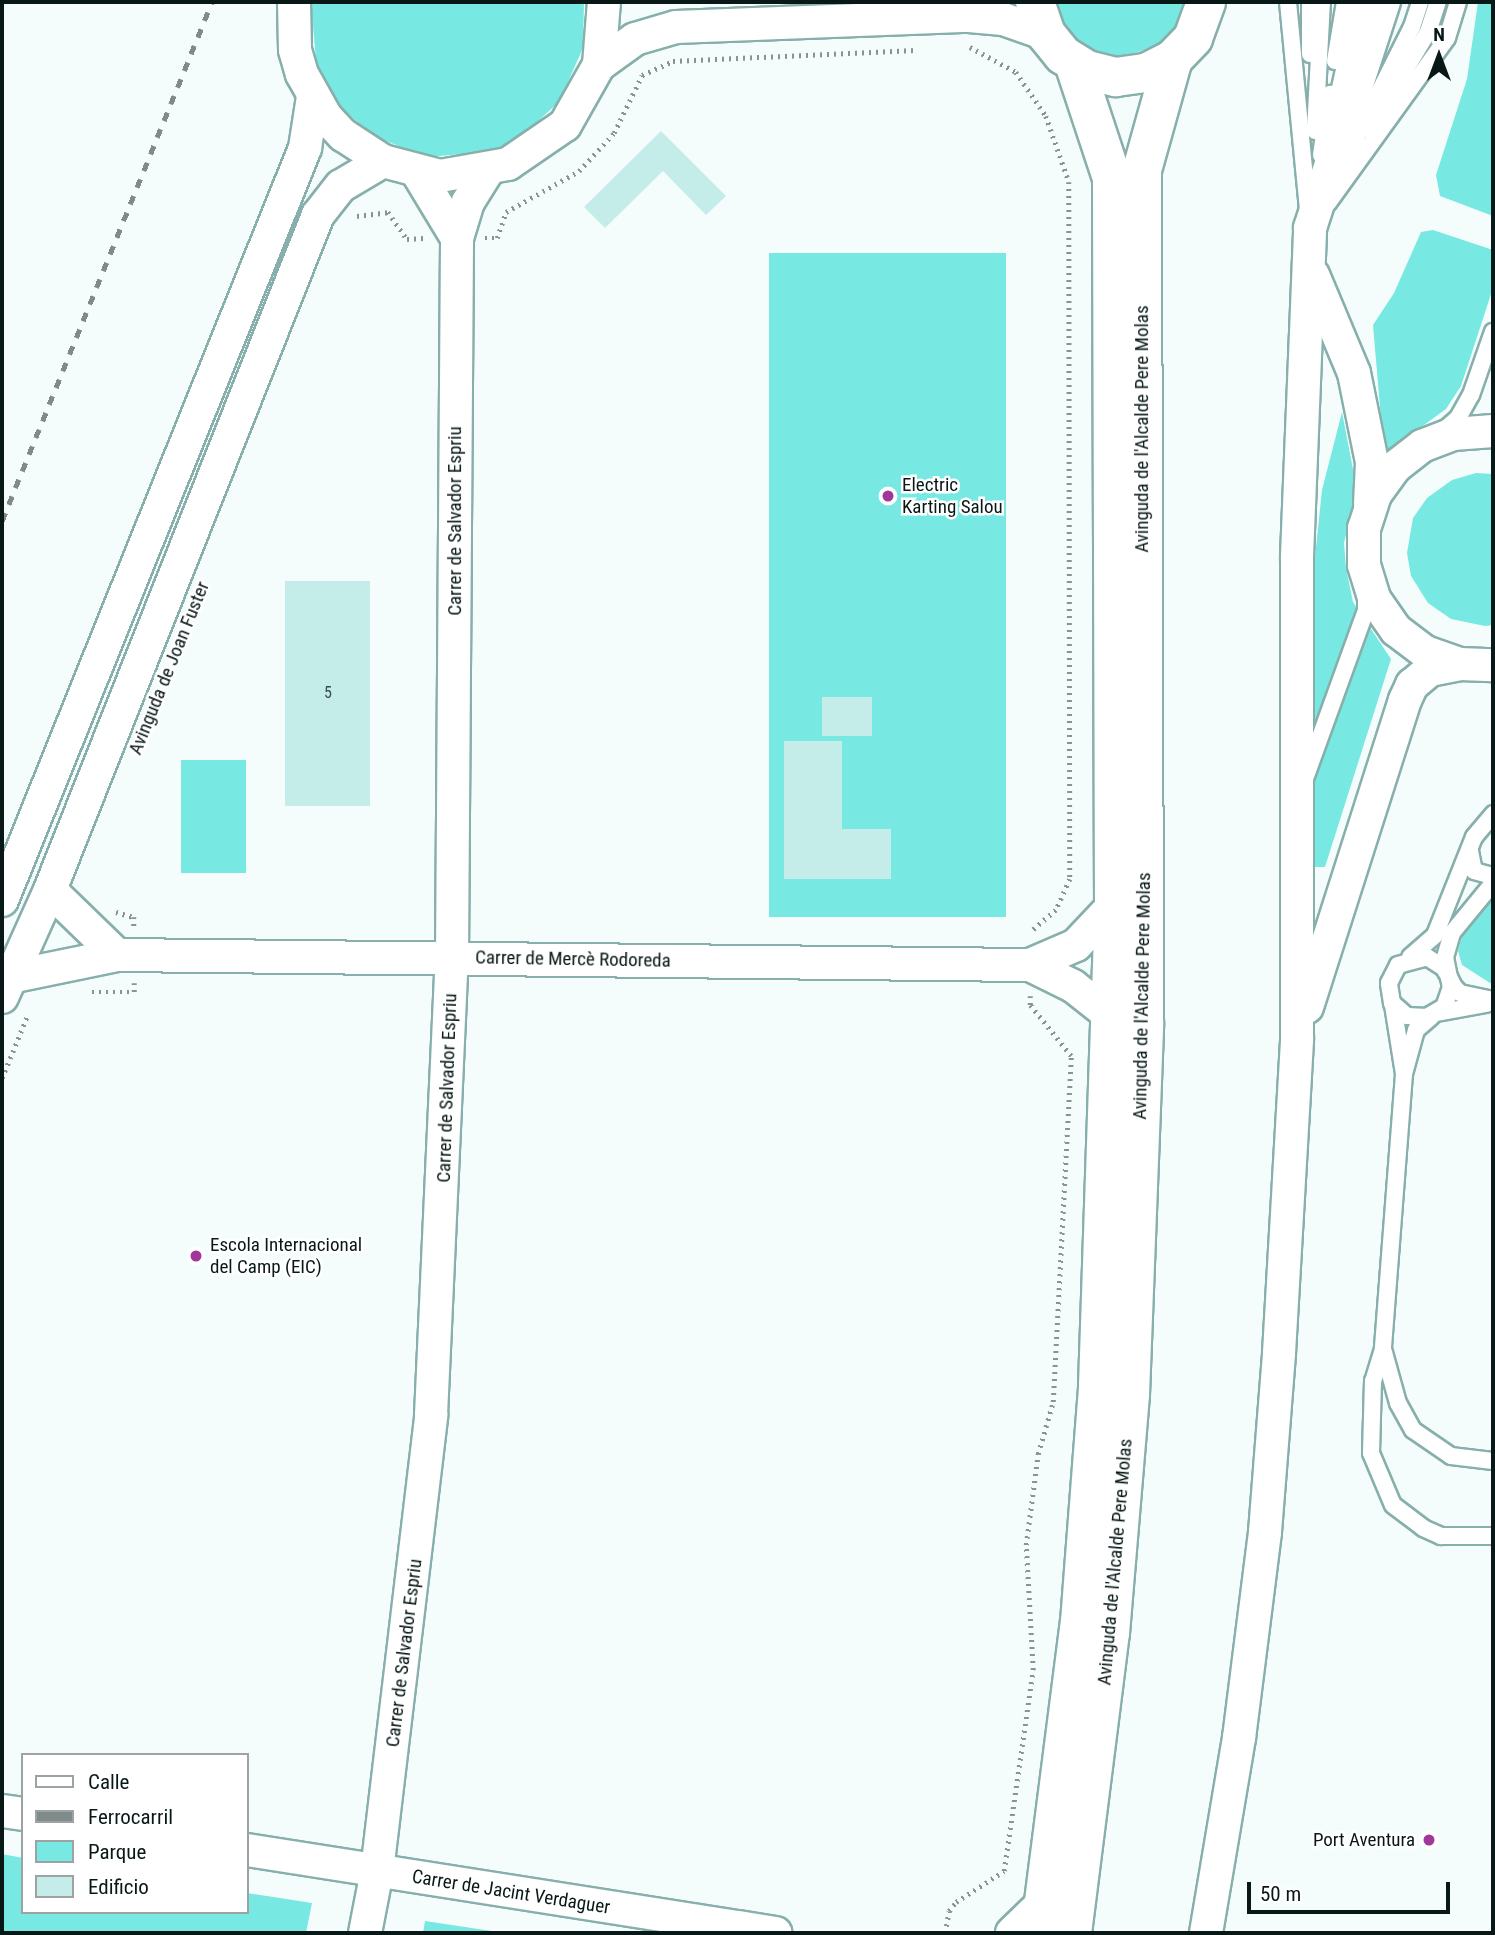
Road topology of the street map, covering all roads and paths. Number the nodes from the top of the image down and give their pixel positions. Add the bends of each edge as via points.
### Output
1 (293, 2) edge
2 (604, 2) edge
3 (1206, 2) edge
4 (1288, 2) edge
5 (1310, 2) edge
6 (1322, 2) edge
7 (1345, 2) edge
8 (1359, 2) edge
9 (1384, 2) edge
10 (1397, 2) edge
11 (1420, 2) edge
12 (1438, 2) edge
13 (1458, 2) edge
14 (1040, 18) edge
15 (970, 47) dead end
16 (956, 48) dead end
17 (929, 49) dead end
18 (1173, 59) junction
19 (1074, 63) junction
20 (598, 65) junction
21 (313, 97) junction
22 (383, 161) junction
23 (487, 171) junction
24 (416, 172) junction
25 (351, 222) dead end
26 (1310, 228) junction
27 (457, 238) junction
28 (497, 238) dead end
29 (407, 239) dead end
30 (1308, 264) junction
31 (1493, 331) edge
32 (1493, 431) edge
33 (1422, 446) junction
34 (1364, 528) junction
35 (1364, 565) junction
36 (1460, 664) junction
37 (1493, 665) edge
38 (1493, 673) edge
39 (1297, 814) junction
40 (1493, 814) edge
41 (1471, 845) junction
42 (1493, 876) edge
43 (1493, 883) edge
44 (50, 890) junction
45 (2, 900) edge
46 (1114, 905) junction
47 (111, 911) dead end
48 (125, 956) junction
49 (452, 958) junction
50 (1407, 960) junction
51 (1030, 965) junction
52 (1449, 977) junction
53 (15, 992) edge
54 (81, 992) dead end
55 (1493, 1001) edge
56 (1392, 1003) junction
57 (1434, 1015) junction
58 (1111, 1016) junction
59 (1297, 1038) junction
60 (1404, 1074) junction
61 (2, 1078) edge
62 (1383, 1349) junction
63 (1493, 1461) edge
64 (1493, 1536) edge
65 (2, 1811) edge
66 (21, 1814) edge
67 (248, 1850) edge
68 (377, 1871) junction
69 (1042, 1917) edge
70 (365, 1933) edge
71 (776, 1933) edge
72 (1012, 1933) edge
73 (1072, 1933) edge
74 (1206, 1933) edge

1 - 21 street via 295,50
2 - 20 street
3 - 18 street via 1193,38
4 - 26 lane
5 - 26 lane
6 - 26 lane
7 - 26 lane
8 - 26 lane
9 - 26 street
10 - 26 lane
11 - 26 lane via 1412,27
12 - 26 lane via 1428,32
13 - 26 lane via 1447,38
14 - 19 street
14 - 20 street via 677,27 635,39
15 - 16 path
17 - 28 path via 673,61 642,75 614,133 579,171 506,212
18 - 19 street via 1146,73 1116,77
18 - 73 street, Avinguda de l'Alcalde Pere Molas via 1142,170 1144,1022 1130,1394 1110,1633
19 - 46 street, Avinguda de l'Alcalde Pere Molas via 1112,178
20 - 23 street via 565,125 529,153
21 - 22 street via 343,135
21 - 45 street via 300,159
22 - 24 street
22 - 44 street, Avinguda de Joan Fuster via 341,186 317,215
23 - 24 street via 463,175
23 - 27 street, Carrer de Salvador Espriu via 468,202
24 - 27 street
25 - 29 path via 366,212 388,212
26 - 30 street
27 - 49 street, Carrer de Salvador Espriu
30 - 34 street via 1354,373 1373,477
30 - 39 street via 1297,556
31 - 33 lane via 1471,396 1458,418
32 - 33 street via 1453,434
33 - 34 street via 1395,467 1375,495
34 - 35 street
35 - 36 street via 1375,600 1396,630 1425,652
35 - 39 lane via 1366,610 1316,746
36 - 37 street
36 - 38 lane
36 - 59 street via 1430,670 1412,685 1405,700
39 - 59 street
40 - 41 lane
41 - 42 lane via 1474,871
41 - 50 lane via 1434,935
43 - 52 lane via 1451,933 1445,957
44 - 48 street
44 - 53 street, Avinguda de Joan Fuster
46 - 51 street, Carrer de Mercè Rodoreda via 1076,945
46 - 58 street, Avinguda de l'Alcalde Pere Molas
47 - 48 path via 134,917
48 - 49 street, Carrer de Mercè Rodoreda
48 - 53 street, Carrer de Mercè Rodoreda
48 - 54 path via 134,992
49 - 51 street, Carrer de Mercè Rodoreda
49 - 68 street, Carrer de Salvador Espriu via 431,1415
50 - 52 lane via 1427,957
50 - 56 lane via 1398,965 1389,983
51 - 58 street, Carrer de Mercè Rodoreda via 1073,986
52 - 55 lane via 1460,993
52 - 57 lane via 1449,997
53 - 61 path
55 - 57 lane
56 - 57 lane via 1407,1016
56 - 60 lane
57 - 60 lane via 1416,1030
58 - 69 street, Avinguda de l'Alcalde Pere Molas via 1097,1400 1080,1622
59 - 74 street via 1265,1532
60 - 62 lane
62 - 63 lane via 1398,1403 1413,1430 1451,1456
62 - 64 lane via 1373,1381 1371,1453 1384,1491 1423,1528 1441,1536
65 - 66 street
67 - 68 street, Carrer de Jacint Verdaguer
68 - 70 street, Carrer de Salvador Espriu
68 - 71 street, Carrer de Jacint Verdaguer
69 - 72 street

